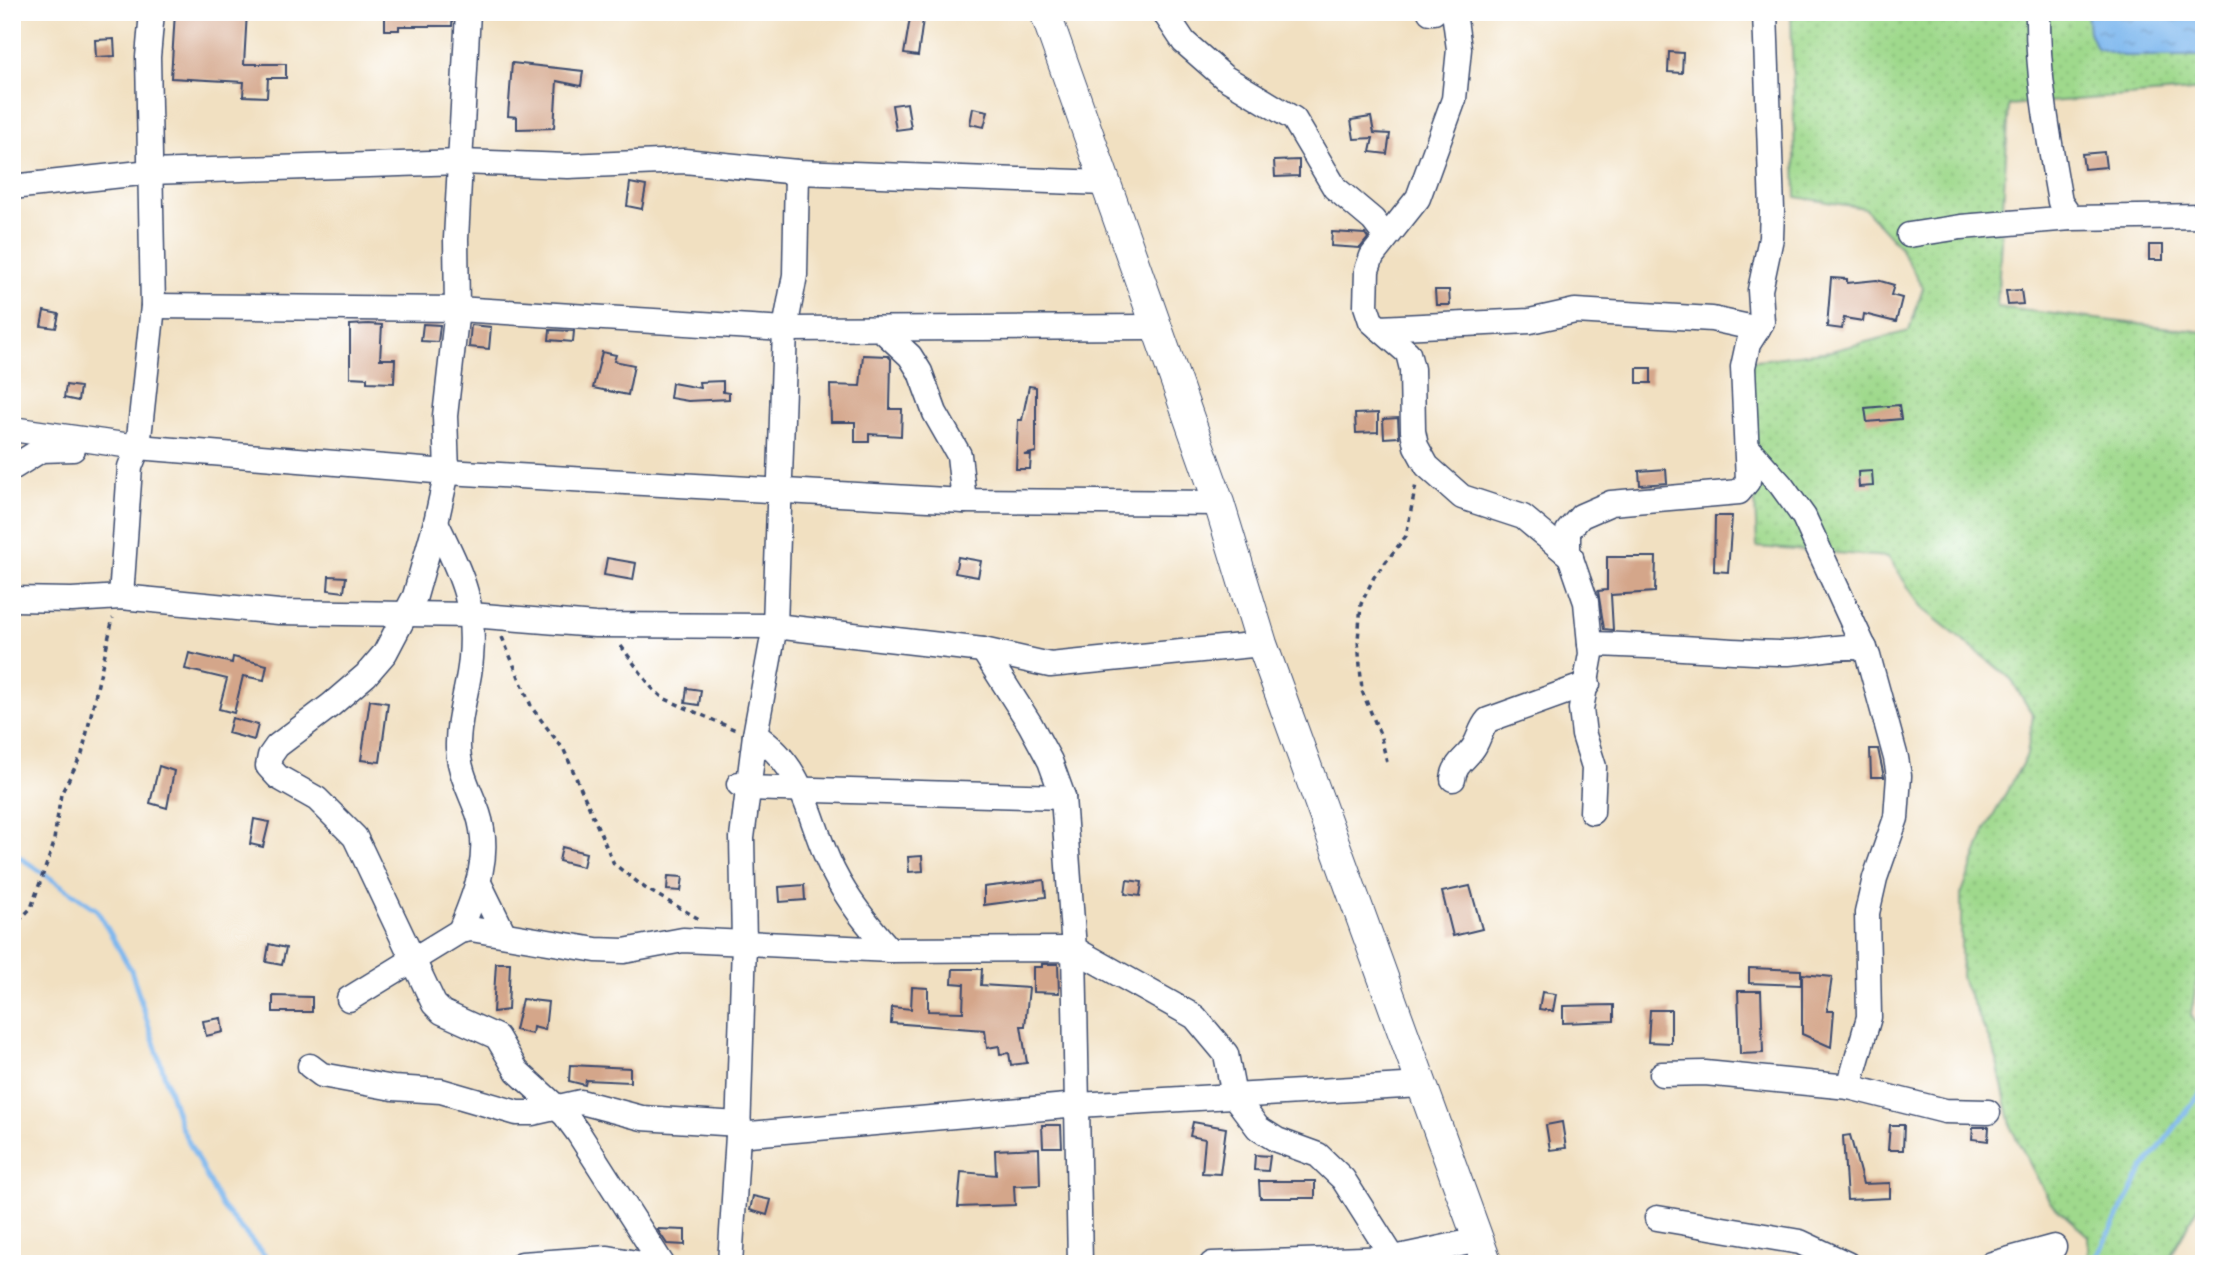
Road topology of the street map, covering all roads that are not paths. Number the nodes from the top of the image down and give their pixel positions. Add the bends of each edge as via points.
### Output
1 (152, 12) edge
2 (468, 12) edge
3 (1045, 12) edge
4 (1164, 12) edge
5 (1454, 12) edge
6 (1765, 12) edge
7 (2038, 12) edge
8 (461, 162) junction
9 (150, 172) junction
10 (797, 172) junction
11 (1105, 183) junction
12 (12, 187) edge
13 (2204, 216) edge
14 (2071, 218) junction
15 (1909, 235) dead end
16 (1386, 237) junction
17 (153, 306) junction
18 (457, 309) junction
19 (1155, 327) junction
20 (881, 328) junction
21 (1379, 328) junction
22 (785, 329) junction
23 (1758, 330) junction
24 (12, 429) edge
25 (138, 447) junction
26 (1747, 447) junction
27 (12, 468) edge
28 (447, 472) junction
29 (780, 489) junction
30 (964, 501) junction
31 (1219, 503) junction
32 (1581, 516) junction
33 (1523, 517) junction
34 (436, 522) junction
35 (1571, 557) junction
36 (121, 597) junction
37 (12, 599) edge
38 (405, 615) junction
39 (482, 615) junction
40 (775, 626) junction
41 (1262, 644) junction
42 (1590, 644) junction
43 (1865, 648) junction
44 (983, 650) junction
45 (1588, 684) junction
46 (755, 735) junction
47 (1453, 779) dead end
48 (743, 786) junction
49 (803, 789) junction
50 (1063, 797) junction
51 (1592, 812) dead end
52 (479, 883) junction
53 (460, 931) junction
54 (504, 933) junction
55 (738, 943) junction
56 (1074, 949) junction
57 (890, 950) junction
58 (414, 958) junction
59 (349, 999) dead end
60 (310, 1066) dead end
61 (1662, 1074) dead end
62 (1420, 1085) junction
63 (1849, 1087) junction
64 (1234, 1096) junction
65 (1079, 1105) junction
66 (556, 1107) junction
67 (1988, 1112) dead end
68 (738, 1129) junction
69 (1657, 1218) dead end
70 (2054, 1247) dead end
71 (1483, 1252) edge
72 (1396, 1261) edge
73 (522, 1264) edge
74 (642, 1264) edge
75 (662, 1264) edge
76 (730, 1264) edge
77 (1080, 1264) edge
78 (1212, 1264) edge
79 (1847, 1264) edge
80 (1992, 1264) edge

1 - 9 street
2 - 8 street
3 - 11 main road
4 - 16 street via 1184,42 1224,78 1300,125 1335,188
5 - 16 street via 1459,49 1454,99 1418,198
6 - 23 street via 1772,210
7 - 14 street via 2042,102 2060,202
8 - 9 street
8 - 10 street via 568,166 684,161
8 - 18 street
9 - 12 street
9 - 17 street
10 - 11 street
10 - 22 street via 795,275
11 - 19 main road
13 - 14 street
14 - 15 street
16 - 21 street via 1367,270 1371,321
17 - 18 street
17 - 25 street
18 - 22 street
18 - 28 street via 445,416
19 - 20 street
19 - 31 main road
20 - 22 street
20 - 30 street via 920,372 935,413 959,455
21 - 23 street via 1530,321 1575,312 1712,319
21 - 33 street via 1408,353 1415,444 1427,466 1462,497
22 - 29 street
23 - 26 street via 1748,344 1743,367
24 - 25 street
25 - 27 street via 41,450
25 - 28 street
25 - 36 street via 130,467
26 - 32 street via 1748,481 1739,492 1611,503
26 - 43 street via 1804,517
28 - 29 street
28 - 34 street
29 - 30 street
29 - 40 street
30 - 31 street
31 - 41 main road
32 - 33 street via 1557,521
32 - 35 street via 1566,539
33 - 35 street
34 - 38 street
34 - 39 street
35 - 42 street via 1586,602
36 - 37 street
36 - 38 street via 279,612
38 - 39 street
38 - 58 street via 385,653 366,675 277,746 268,766 278,777 317,799 355,837
39 - 40 street via 595,625
39 - 52 street via 458,746 459,766 482,828 485,851
40 - 44 street
40 - 46 street
41 - 44 street via 1050,665
41 - 62 main road
42 - 43 street via 1782,654 1847,645
42 - 45 street
43 - 63 street via 1899,776 1896,818 1867,913 1869,1017
44 - 50 street via 1030,724
45 - 47 street via 1488,720 1474,748 1454,770
45 - 51 street via 1581,709 1594,767
46 - 48 street
46 - 49 street via 782,758
48 - 49 street
48 - 55 street
49 - 50 street
49 - 57 street via 832,870 848,899
50 - 56 street
52 - 53 street
52 - 54 street
53 - 54 street
53 - 58 street
54 - 55 street via 596,950 624,951 683,940
55 - 57 street
55 - 68 street
56 - 57 street
56 - 64 street via 1195,1017 1226,1054
56 - 65 street
58 - 59 street
58 - 66 street via 434,1004 497,1037 517,1071
60 - 66 street via 322,1075 442,1091 517,1113
61 - 63 street via 1704,1073
62 - 64 street
62 - 71 main road
63 - 67 street via 1945,1111
64 - 65 street
64 - 72 street via 1258,1128 1318,1155 1343,1179
65 - 68 street
65 - 77 street
66 - 68 street via 581,1102 642,1118
66 - 75 street via 604,1169
68 - 76 street
69 - 79 street via 1800,1242
70 - 80 street
71 - 72 street
72 - 78 street
73 - 74 street via 608,1258

